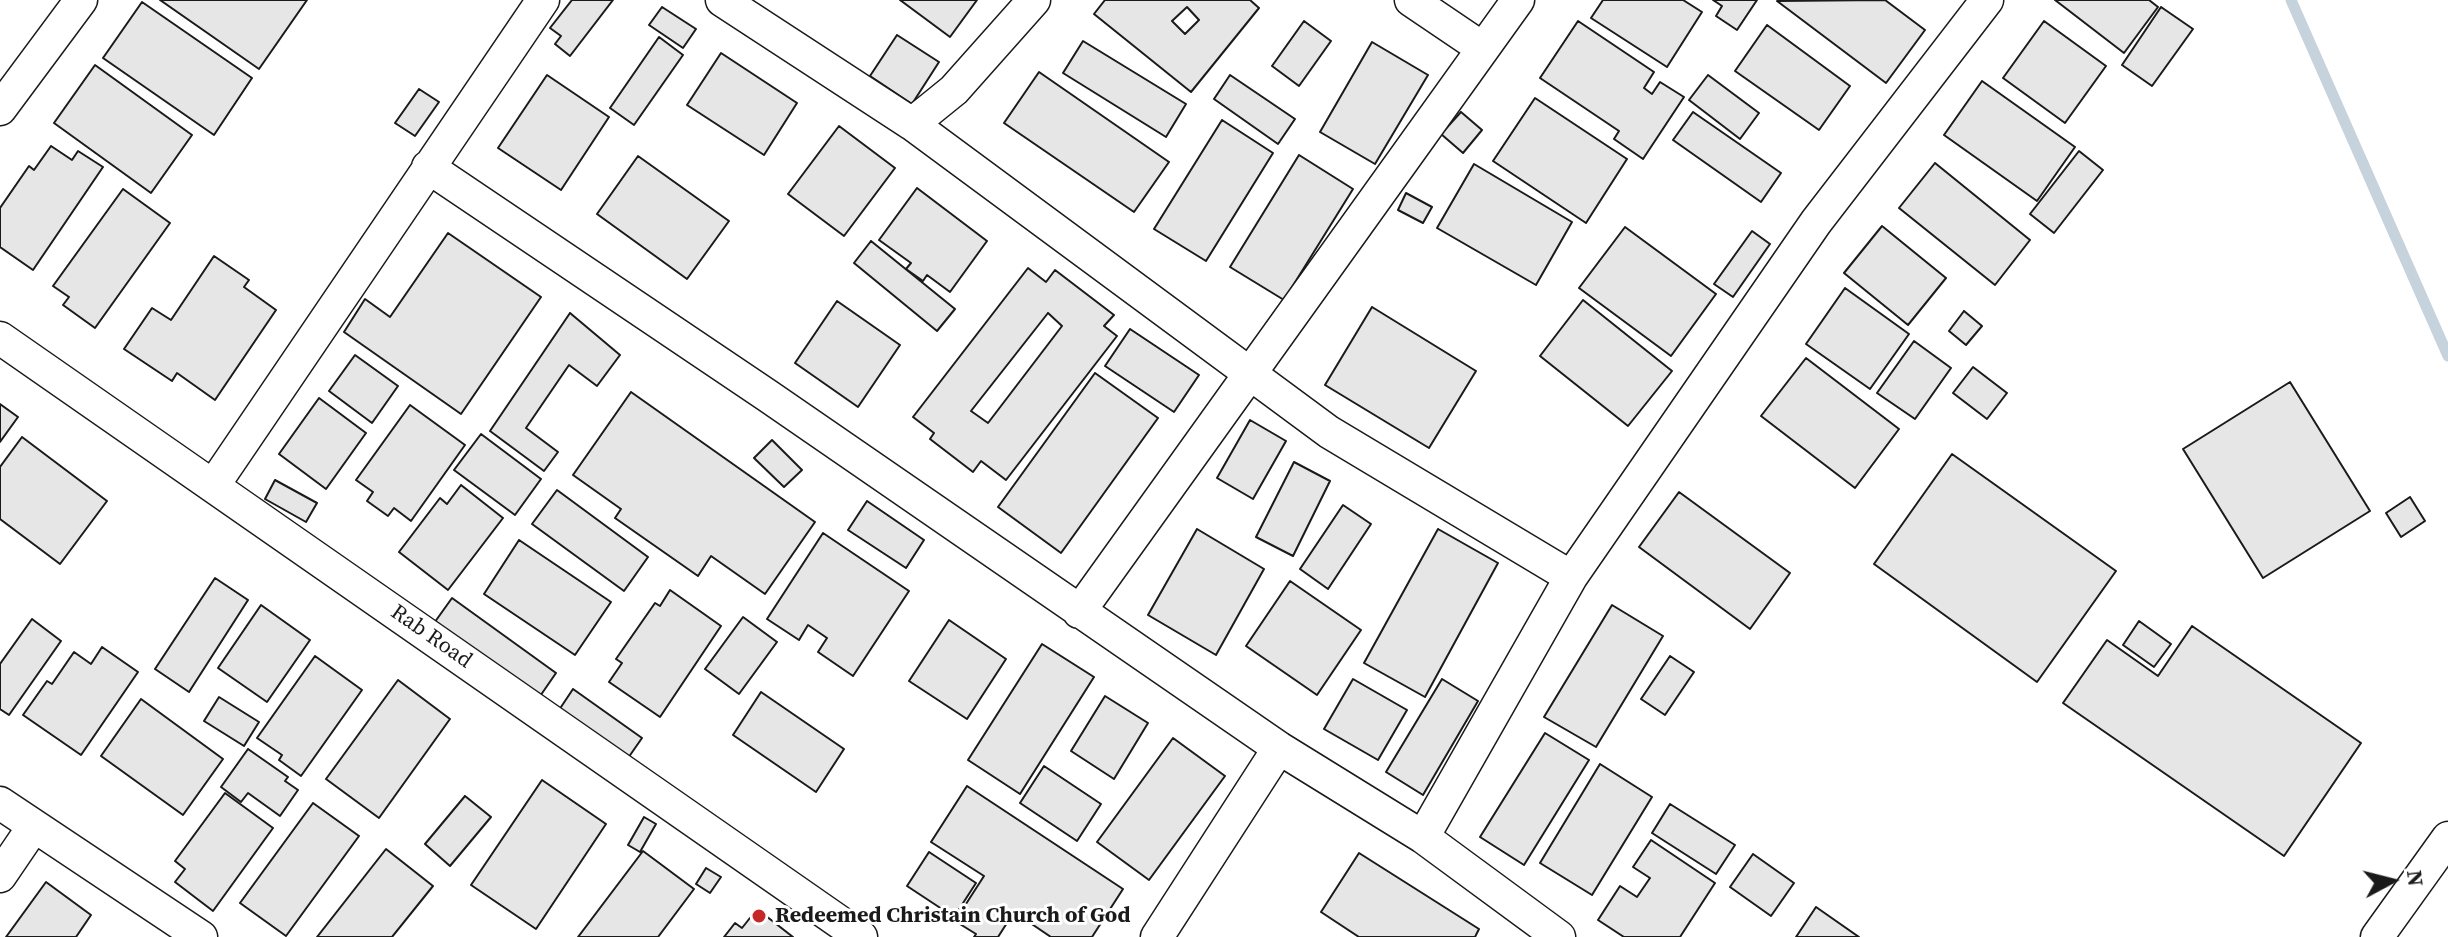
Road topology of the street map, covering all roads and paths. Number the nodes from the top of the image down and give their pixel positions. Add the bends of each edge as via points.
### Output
1 (81, 0) edge
2 (543, 0) edge
3 (722, 0) edge
4 (1034, 0) edge
5 (1411, 0) edge
6 (1518, 0) edge
7 (1987, 0) edge
8 (1482, 48) junction
9 (0, 109) edge
10 (912, 124) junction
11 (428, 167) junction
12 (0, 338) edge
13 (1250, 377) junction
14 (213, 486) junction
15 (1571, 577) junction
16 (1079, 612) junction
17 (1279, 748) junction
18 (0, 803) edge
19 (34, 826) junction
20 (1423, 837) junction
21 (2448, 838) edge
22 (0, 876) edge
23 (201, 937) edge
24 (861, 937) edge
25 (1157, 937) edge
26 (1559, 937) edge
27 (2377, 937) edge

1 - 9 street
2 - 11 street
3 - 10 street
4 - 10 street via 954,90
5 - 8 street
6 - 8 street
7 - 15 street via 1816,222
8 - 13 street
10 - 13 street
11 - 14 street
11 - 16 street
12 - 14 street, Rab Road
13 - 15 street via 1329,432
13 - 16 street
14 - 24 street, Rab Road
15 - 20 street
16 - 17 street
17 - 20 street
17 - 25 street
18 - 19 street
19 - 22 street
19 - 23 street
20 - 26 street
21 - 27 street

